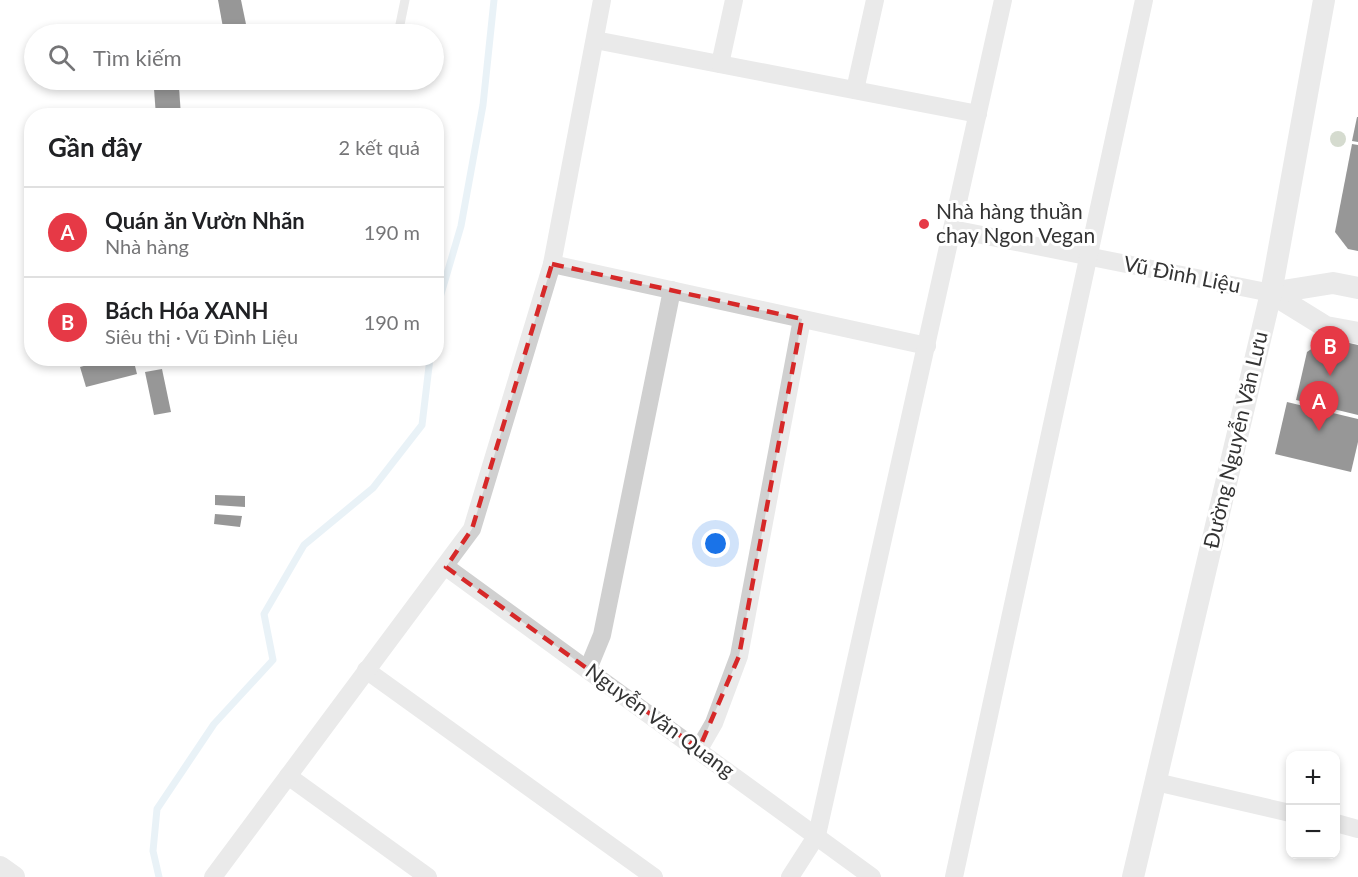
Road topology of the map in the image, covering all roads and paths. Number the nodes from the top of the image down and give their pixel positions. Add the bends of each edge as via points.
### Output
1 (405, 0) edge
2 (602, 0) edge
3 (734, 0) edge
4 (874, 0) edge
5 (1003, 0) edge
6 (1144, 0) edge
7 (1324, 0) edge
8 (400, 24) edge
9 (595, 40) junction
10 (720, 64) junction
11 (855, 90) junction
12 (978, 114) junction
13 (952, 229) junction
14 (1090, 256) junction
15 (552, 264) junction
16 (1358, 288) edge
17 (672, 290) junction
18 (1270, 293) junction
19 (802, 319) junction
20 (1358, 333) edge
21 (927, 346) junction
22 (446, 567) junction
23 (588, 669) junction
24 (366, 670) junction
25 (699, 749) junction
26 (288, 776) junction
27 (1156, 782) junction
28 (1286, 812) edge
29 (1340, 824) edge
30 (1358, 829) edge
31 (817, 835) junction
32 (0, 867) edge
33 (14, 877) edge
34 (213, 877) edge
35 (428, 877) edge
36 (654, 877) edge
37 (790, 877) edge
38 (872, 877) edge
39 (954, 877) edge
40 (1133, 877) edge

1 - 8 lane
2 - 9 street
3 - 10 street
4 - 11 street
5 - 12 street
6 - 14 street
7 - 18 street, Đường Nguyễn Văn Lưu
9 - 10 street
9 - 15 street
10 - 11 street
11 - 12 street
12 - 13 street
13 - 14 street, Vũ Đình Liệu
13 - 21 street
14 - 18 street, Vũ Đình Liệu
14 - 39 street
15 - 17 street
15 - 22 street via 472,529
16 - 18 street, Vũ Đình Liệu via 1333,283
17 - 19 street
17 - 23 street via 602,634
18 - 20 street, Vũ Đình Liệu via 1326,327
18 - 27 street, Đường Nguyễn Văn Lưu
19 - 21 street
19 - 25 street via 739,656 714,723
21 - 31 street
22 - 23 street, Nguyễn Văn Quang
22 - 24 street
23 - 25 street, Nguyễn Văn Quang
24 - 26 street
24 - 36 street
25 - 31 street, Nguyễn Văn Quang
26 - 34 street
26 - 35 street
27 - 28 street
27 - 40 street, Đường Nguyễn Văn Lưu
29 - 30 street
31 - 37 street
31 - 38 street, Nguyễn Văn Quang
32 - 33 street

